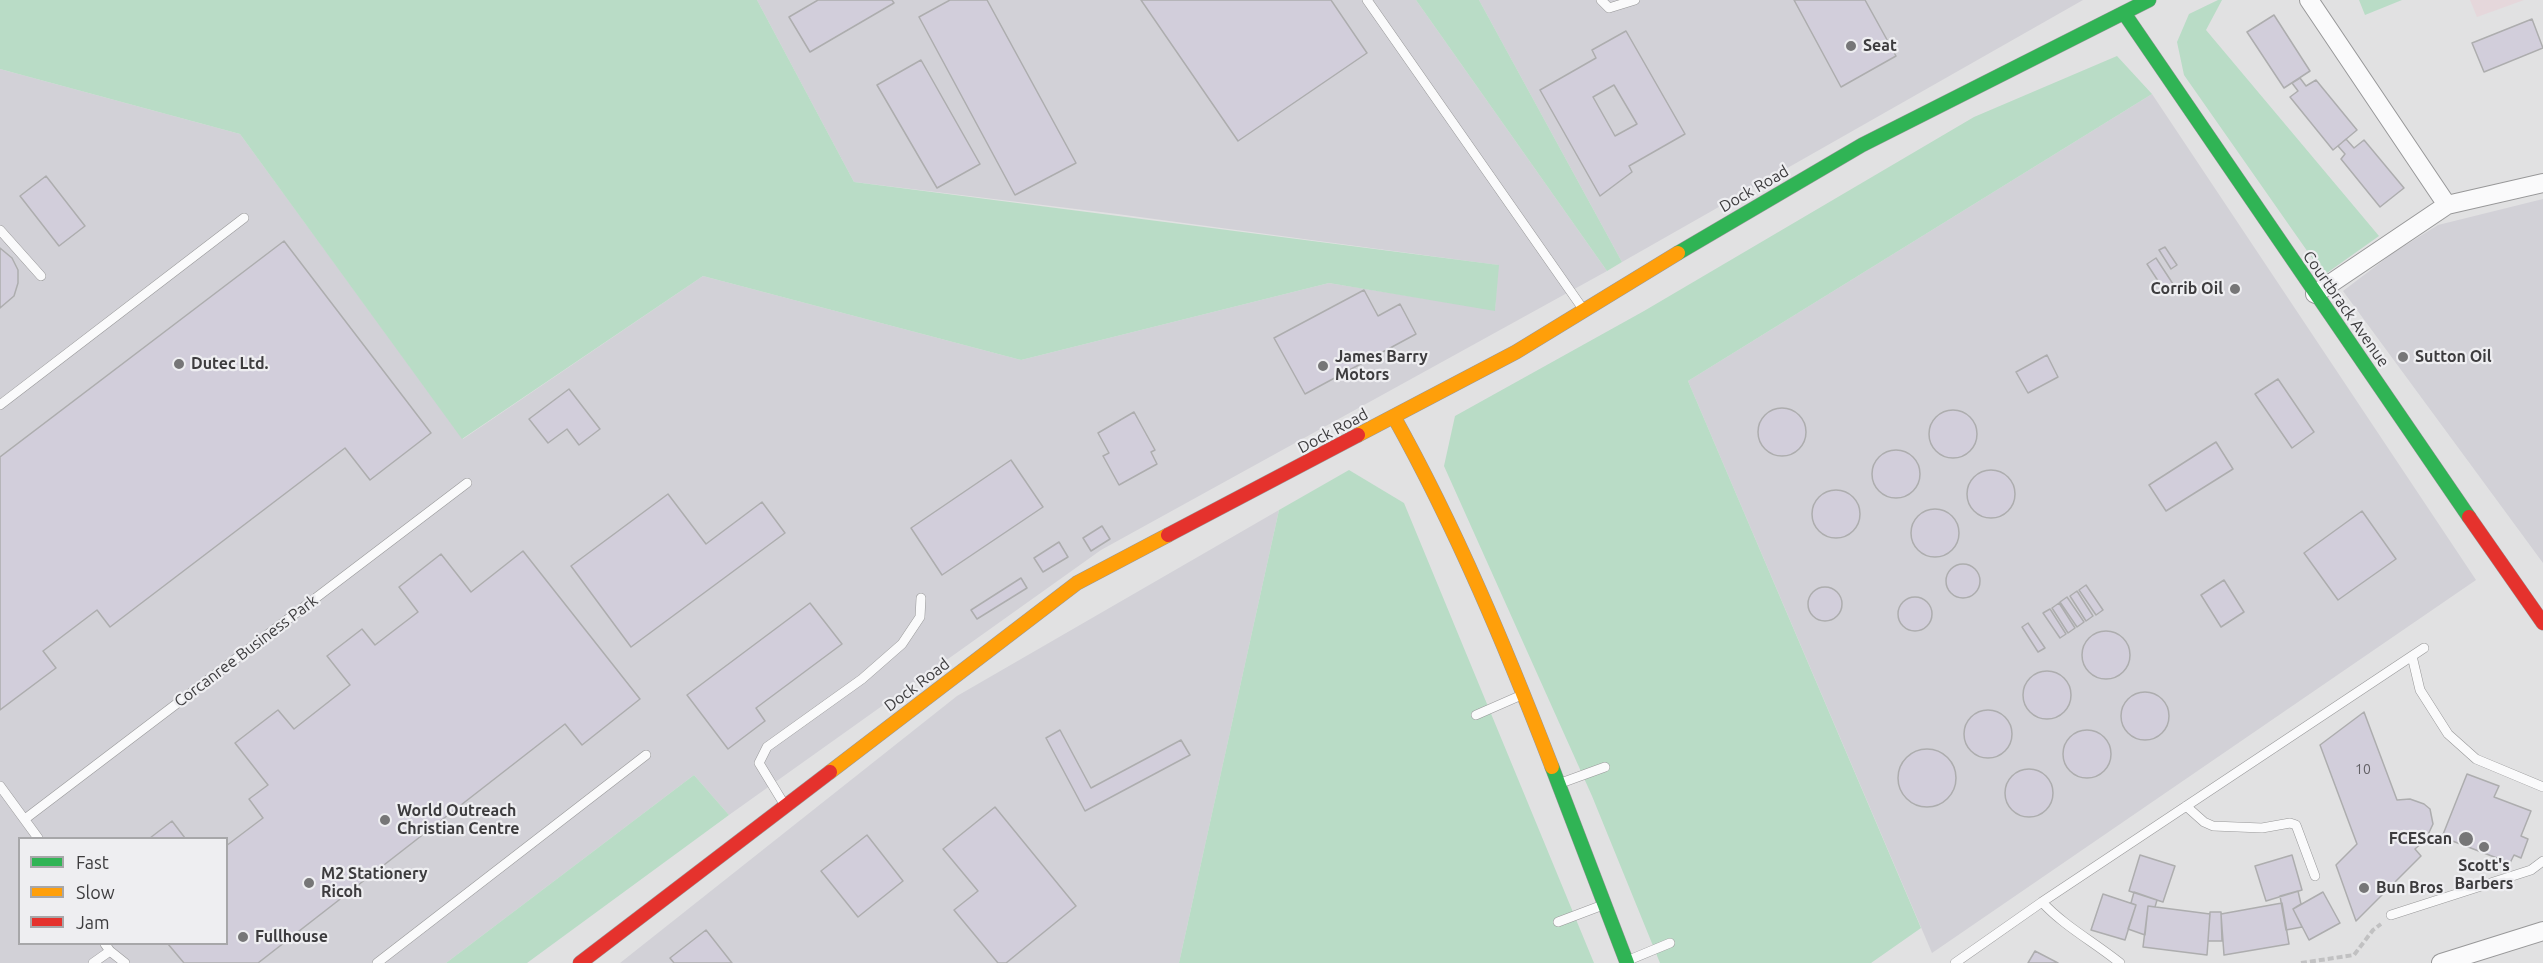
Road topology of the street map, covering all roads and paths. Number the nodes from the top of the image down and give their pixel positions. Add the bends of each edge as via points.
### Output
1 (1367, 0) edge
2 (1601, 0) edge
3 (1635, 0) edge
4 (2149, 0) edge
5 (2310, 0) edge
6 (2124, 13) junction
7 (2543, 183) edge
8 (2447, 205) junction
9 (244, 218) dead end
10 (0, 230) edge
11 (40, 276) dead end
12 (2314, 294) junction
13 (1584, 311) junction
14 (0, 405) edge
15 (1394, 417) junction
16 (466, 483) dead end
17 (921, 598) dead end
18 (2539, 608) edge
19 (2543, 623) edge
20 (2424, 648) dead end
21 (2412, 656) junction
22 (1524, 694) junction
23 (1476, 715) dead end
24 (646, 755) dead end
25 (1605, 767) dead end
26 (1558, 784) junction
27 (0, 786) edge
28 (2543, 787) edge
29 (786, 806) junction
30 (2186, 806) junction
31 (25, 819) junction
32 (37, 837) edge
33 (2543, 861) edge
34 (2315, 876) dead end
35 (2042, 902) junction
36 (1604, 904) junction
37 (2391, 915) joint
38 (1558, 922) dead end
39 (2543, 931) edge
40 (1670, 943) dead end
41 (107, 947) edge
42 (1627, 962) edge
43 (93, 963) edge
44 (124, 963) edge
45 (377, 963) edge
46 (580, 963) edge
47 (1955, 963) edge
48 (2120, 963) edge
49 (2301, 963) edge
50 (2441, 963) edge

1 - 13 lane
2 - 3 lane via 1609,8
4 - 6 main road, Dock Road
5 - 8 street
6 - 12 main road, Courtbrack Avenue
6 - 13 main road, Dock Road via 1862,145
7 - 8 street
8 - 12 street
9 - 14 lane
10 - 11 lane
12 - 18 main road, Courtbrack Avenue
13 - 15 main road, Dock Road
15 - 22 main road via 1427,476
15 - 29 main road, Dock Road via 1077,584
16 - 31 lane, Corcanree Business Park
17 - 29 lane via 920,617 902,644 767,747 759,763
18 - 19 main road, Courtbrack Avenue
20 - 21 lane
21 - 28 lane via 2420,690 2448,734 2476,759
21 - 30 lane
22 - 23 lane
22 - 26 main road
24 - 45 lane
25 - 26 lane
26 - 36 main road
27 - 31 lane
29 - 46 main road, Dock Road
30 - 34 lane via 2213,826 2296,825
30 - 35 lane
31 - 32 lane
33 - 37 lane via 2530,870
35 - 47 lane
35 - 48 lane via 2055,916
36 - 38 lane
36 - 42 main road
37 - 49 path via 2373,930 2354,955
39 - 50 street
40 - 42 lane
41 - 43 lane
41 - 44 lane

